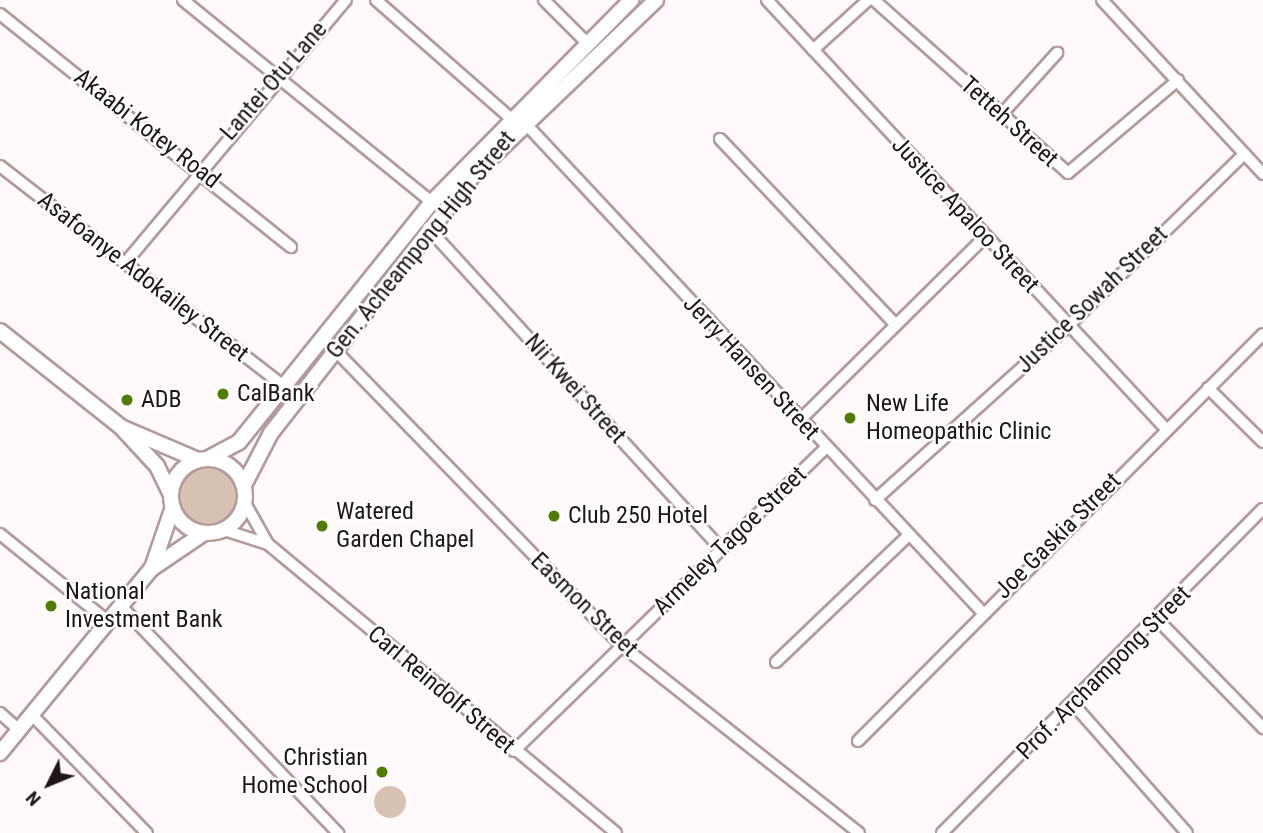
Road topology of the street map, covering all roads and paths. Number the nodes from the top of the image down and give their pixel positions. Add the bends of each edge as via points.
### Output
1 (183, 0) edge
2 (346, 0) edge
3 (376, 0) edge
4 (544, 0) edge
5 (631, 0) edge
6 (656, 0) edge
7 (766, 0) edge
8 (869, 0) edge
9 (874, 0) edge
10 (1104, 1) edge
11 (0, 14) edge
12 (586, 42) junction
13 (813, 50) junction
14 (1058, 52) dead end
15 (279, 73) junction
16 (1178, 80) junction
17 (1001, 115) junction
18 (516, 119) junction
19 (720, 139) dead end
20 (1244, 154) junction
21 (0, 166) edge
22 (199, 168) junction
23 (1263, 174) edge
24 (432, 202) junction
25 (428, 228) junction
26 (985, 237) junction
27 (291, 247) dead end
28 (126, 262) junction
29 (897, 325) junction
30 (1067, 327) junction
31 (0, 331) edge
32 (1263, 334) edge
33 (334, 349) junction
34 (286, 388) junction
35 (1208, 388) junction
36 (800, 420) junction
37 (121, 427) junction
38 (1165, 428) junction
39 (1263, 442) edge
40 (826, 449) junction
41 (204, 459) junction
42 (244, 485) junction
43 (875, 500) junction
44 (172, 501) junction
45 (245, 503) junction
46 (1263, 509) edge
47 (224, 530) junction
48 (204, 533) junction
49 (0, 534) edge
50 (907, 537) junction
51 (268, 544) junction
52 (722, 550) junction
53 (151, 569) junction
54 (122, 607) junction
55 (982, 612) junction
56 (1158, 620) junction
57 (110, 622) junction
58 (621, 645) junction
59 (776, 662) dead end
60 (1075, 706) junction
61 (0, 713) edge
62 (34, 717) junction
63 (1263, 728) edge
64 (20, 731) junction
65 (858, 741) dead end
66 (514, 751) junction
67 (0, 753) edge
68 (147, 833) edge
69 (338, 833) edge
70 (616, 833) edge
71 (859, 833) edge
72 (942, 833) edge
73 (1188, 833) edge

1 - 15 street
2 - 15 street, Lantei Otu Lane
3 - 18 street, Jerry Hansen Street
4 - 12 street
5 - 12 main road, Gen. Acheampong High Street
6 - 18 main road, Gen. Acheampong High Street
7 - 13 street, Justice Apaloo Street
8 - 13 street
9 - 17 street, Tetteh Street
10 - 16 street
11 - 22 street, Akaabi Kotey Road
12 - 18 main road, Gen. Acheampong High Street
13 - 26 street, Justice Apaloo Street
14 - 17 street
15 - 22 street, Lantei Otu Lane
15 - 24 street
16 - 17 street, Tetteh Street via 1075,173 1062,170
16 - 20 street
18 - 24 main road, Gen. Acheampong High Street
18 - 25 main road, Gen. Acheampong High Street
18 - 36 street, Jerry Hansen Street
19 - 29 street
20 - 23 street
20 - 30 street, Justice Sowah Street
21 - 28 street, Asafoanye Adokailey Street
22 - 27 street, Akaabi Kotey Road
22 - 28 street, Lantei Otu Lane
24 - 34 main road, Gen. Acheampong High Street
25 - 33 main road, Gen. Acheampong High Street
25 - 52 street, Nii Kwei Street
26 - 29 street
26 - 30 street, Justice Apaloo Street
28 - 34 street, Asafoanye Adokailey Street
29 - 36 street
30 - 38 street, Justice Apaloo Street
30 - 43 street, Justice Sowah Street
31 - 37 main road
32 - 35 street, Joe Gaskia Street
33 - 42 main road, Gen. Acheampong High Street via 271,433
33 - 58 street, Easmon Street
34 - 41 main road, Gen. Acheampong High Street via 232,449
35 - 38 street, Joe Gaskia Street
35 - 39 street
36 - 40 street, Jerry Hansen Street
37 - 41 main road
37 - 44 main road via 157,466
38 - 55 street, Joe Gaskia Street
40 - 43 street, Jerry Hansen Street
40 - 52 street, Armeley Tagoe Street
41 - 42 main road via 231,466
41 - 44 main road via 179,473
42 - 45 main road
43 - 50 street, Jerry Hansen Street
44 - 48 main road via 187,526
44 - 53 main road
45 - 47 main road
45 - 51 street, Carl Reindolf Street
46 - 56 street, Prof. Archampong Street
47 - 48 main road
47 - 51 street, Carl Reindolf Street
48 - 53 main road
49 - 57 street
50 - 55 street, Jerry Hansen Street
50 - 59 street
51 - 66 street, Carl Reindolf Street
52 - 58 street, Armeley Tagoe Street
53 - 54 main road
54 - 57 main road
54 - 69 street
55 - 65 street, Joe Gaskia Street
56 - 60 street, Prof. Archampong Street
56 - 63 street
57 - 62 main road
58 - 66 street, Armeley Tagoe Street
58 - 71 street, Easmon Street
60 - 72 street, Prof. Archampong Street
60 - 73 street
61 - 64 street
62 - 64 main road
62 - 68 street
64 - 67 main road
66 - 70 street, Carl Reindolf Street

